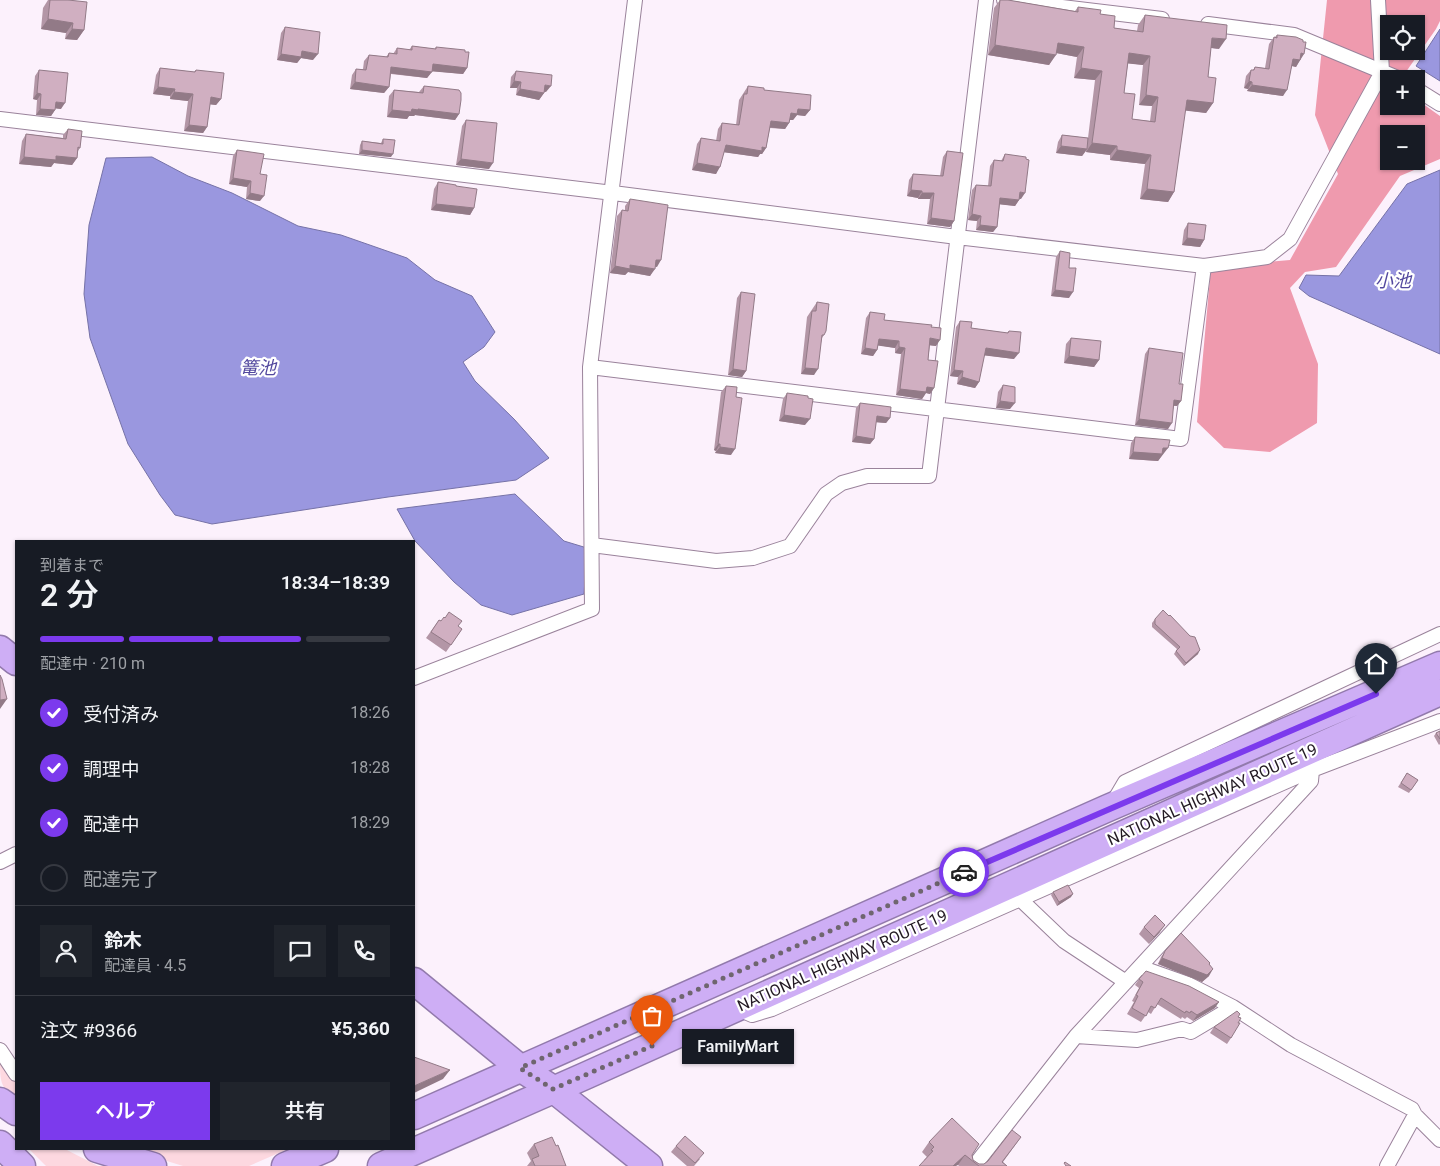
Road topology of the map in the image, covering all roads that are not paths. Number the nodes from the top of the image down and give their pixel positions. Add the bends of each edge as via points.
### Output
1 (635, 0) edge
2 (986, 0) edge
3 (1004, 0) edge
4 (1378, 0) edge
5 (1178, 20) edge
6 (1197, 23) edge
7 (1382, 70) edge
8 (1380, 71) edge
9 (1380, 76) edge
10 (1425, 95) edge
11 (1440, 104) edge
12 (0, 119) edge
13 (613, 193) junction
14 (957, 237) junction
15 (1204, 266) junction
16 (590, 367) junction
17 (937, 411) junction
18 (592, 545) junction
19 (1440, 634) edge
20 (0, 650) edge
21 (15, 661) edge
22 (1440, 665) edge
23 (415, 678) edge
24 (1440, 692) edge
25 (1440, 721) edge
26 (1312, 770) junction
27 (1108, 808) junction
28 (15, 854) edge
29 (0, 862) edge
30 (1020, 899) junction
31 (1140, 967) junction
32 (415, 982) edge
33 (1126, 982) junction
34 (1233, 1007) junction
35 (736, 1008) junction
36 (1076, 1036) junction
37 (0, 1050) edge
38 (520, 1068) junction
39 (15, 1072) edge
40 (553, 1089) junction
41 (0, 1101) edge
42 (15, 1111) edge
43 (1416, 1115) junction
44 (415, 1116) edge
45 (0, 1129) edge
46 (1440, 1140) edge
47 (0, 1144) edge
48 (15, 1144) edge
49 (21, 1150) edge
50 (100, 1150) edge
51 (323, 1150) edge
52 (341, 1150) edge
53 (22, 1166) edge
54 (38, 1166) edge
55 (153, 1166) edge
56 (285, 1166) edge
57 (305, 1166) edge
58 (381, 1166) edge
59 (649, 1166) edge
60 (974, 1166) edge
61 (1387, 1166) edge

1 - 13 street
2 - 14 street
3 - 5 street
4 - 7 street
6 - 8 street via 1294,35
9 - 15 street via 1290,239 1266,257
10 - 11 street
12 - 13 street
13 - 14 street
13 - 16 street
14 - 15 street
14 - 17 street
15 - 17 street via 1180,439
16 - 17 street
16 - 18 street
17 - 18 street via 929,476 867,476 842,483 826,494 790,546 753,558 716,561
18 - 23 street via 592,609
19 - 27 street via 1125,782
20 - 21 highway
22 - 27 highway, NATIONAL HIGHWAY ROUTE 19
24 - 35 highway, NATIONAL HIGHWAY ROUTE 19
25 - 26 street
26 - 30 street
26 - 31 street via 1311,780
27 - 38 highway, NATIONAL HIGHWAY ROUTE 19
28 - 29 street
30 - 33 street via 1064,941
30 - 35 street via 772,1009 752,1015
31 - 33 street
31 - 34 street via 1188,984
32 - 38 highway
33 - 36 street
34 - 36 street via 1191,1032 1182,1028 1137,1040
34 - 43 street via 1291,1044 1412,1109
35 - 40 highway, NATIONAL HIGHWAY ROUTE 19
36 - 60 street
37 - 39 street
38 - 40 highway
38 - 44 highway, NATIONAL HIGHWAY ROUTE 19
40 - 58 highway, NATIONAL HIGHWAY ROUTE 19
40 - 59 highway
41 - 42 highway
43 - 46 street
43 - 61 street
45 - 48 highway
47 - 53 highway
49 - 54 highway
50 - 55 highway
51 - 56 highway
52 - 57 highway

